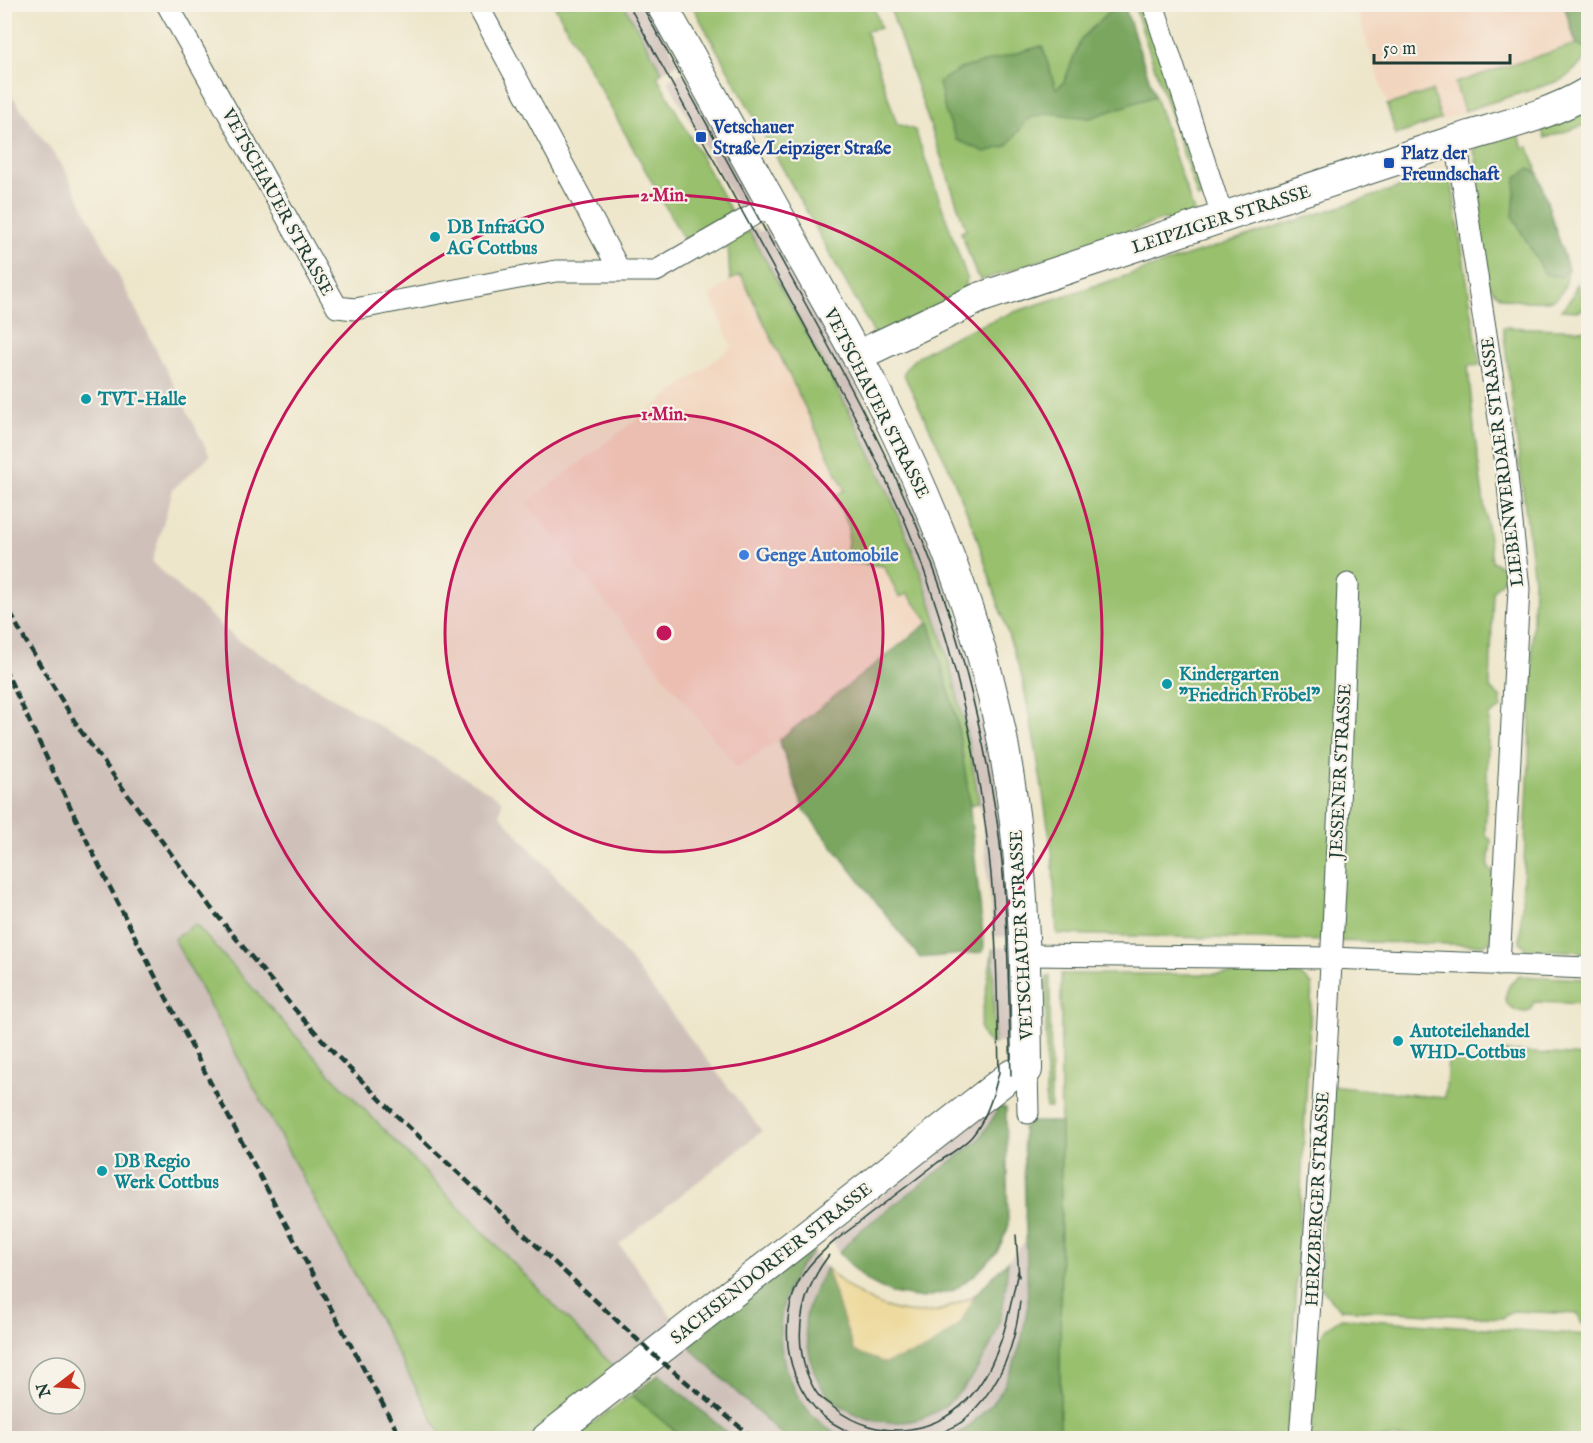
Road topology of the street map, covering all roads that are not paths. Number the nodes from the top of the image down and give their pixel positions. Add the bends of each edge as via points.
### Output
1 (167, 4) edge
2 (477, 4) edge
3 (661, 4) edge
4 (1153, 4) edge
5 (1588, 92) edge
6 (1456, 140) junction
7 (772, 204) junction
8 (1223, 218) junction
9 (620, 272) junction
10 (857, 356) junction
11 (1348, 584) dead end
12 (1026, 955) junction
13 (1331, 958) junction
14 (1499, 965) junction
15 (1588, 968) edge
16 (1027, 1070) junction
17 (1028, 1113) dead end
18 (547, 1438) edge
19 (1300, 1438) edge

1 - 9 street, VETSCHAUER STRASSE via 337,307 355,309 556,271
2 - 9 street
3 - 7 street, VETSCHAUER STRASSE
4 - 8 street
5 - 6 street, LEIPZIGER STRASSE via 1568,104
6 - 8 street, LEIPZIGER STRASSE
6 - 14 street, LIEBENWERDAER STRASSE via 1504,457 1519,589
7 - 9 street, VETSCHAUER STRASSE via 656,271
7 - 10 street, VETSCHAUER STRASSE
8 - 10 street, LEIPZIGER STRASSE via 979,297
10 - 12 street, VETSCHAUER STRASSE via 920,483 954,570 996,708 1014,810
11 - 13 street, JESSENER STRASSE
12 - 13 street
12 - 16 street, VETSCHAUER STRASSE
13 - 14 street
13 - 19 street, HERZBERGER STRASSE
14 - 15 street
16 - 17 street, VETSCHAUER STRASSE
16 - 18 street, SACHSENDORFER STRASSE via 1011,1075

